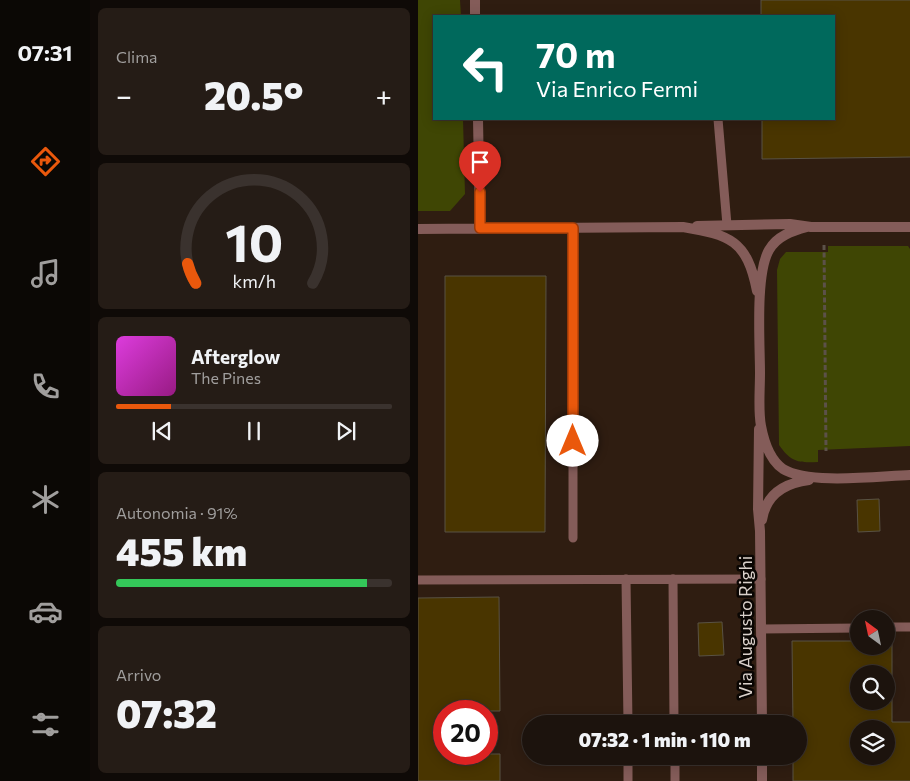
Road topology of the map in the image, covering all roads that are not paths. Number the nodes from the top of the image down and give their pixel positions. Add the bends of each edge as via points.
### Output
1 (475, 0) edge
2 (475, 15) edge
3 (478, 120) edge
4 (718, 120) edge
5 (727, 224) junction
6 (910, 226) edge
7 (683, 227) junction
8 (807, 227) junction
9 (480, 228) junction
10 (573, 228) junction
11 (418, 229) edge
12 (759, 301) junction
13 (760, 421) junction
14 (910, 475) edge
15 (816, 478) junction
16 (760, 531) junction
17 (572, 538) dead end
18 (626, 579) junction
19 (673, 579) junction
20 (761, 579) junction
21 (418, 580) edge
22 (896, 627) edge
23 (910, 627) edge
24 (850, 628) edge
25 (761, 629) junction
26 (628, 715) edge
27 (674, 715) edge
28 (762, 715) edge
29 (628, 765) edge
30 (675, 765) edge
31 (762, 765) edge
32 (628, 781) edge
33 (675, 781) edge
34 (762, 781) edge

1 - 2 street
3 - 9 street
4 - 5 lane
5 - 7 street
5 - 8 street
6 - 8 street
7 - 10 street
7 - 12 street via 723,235 734,242 752,268
8 - 12 street via 784,235 769,249 762,271
9 - 10 street
9 - 11 street
10 - 17 lane
12 - 13 street
13 - 15 street via 767,448 777,464 791,473
13 - 16 street, Via Augusto Righi
14 - 15 street
15 - 16 street, Via Augusto Righi via 794,482 778,490 763,514
16 - 20 street, Via Augusto Righi
18 - 19 lane
18 - 21 lane
18 - 26 lane
19 - 20 lane
19 - 27 lane
20 - 25 street, Via Augusto Righi
22 - 23 lane
24 - 25 lane
25 - 28 street, Via Augusto Righi
29 - 32 lane
30 - 33 lane
31 - 34 street

